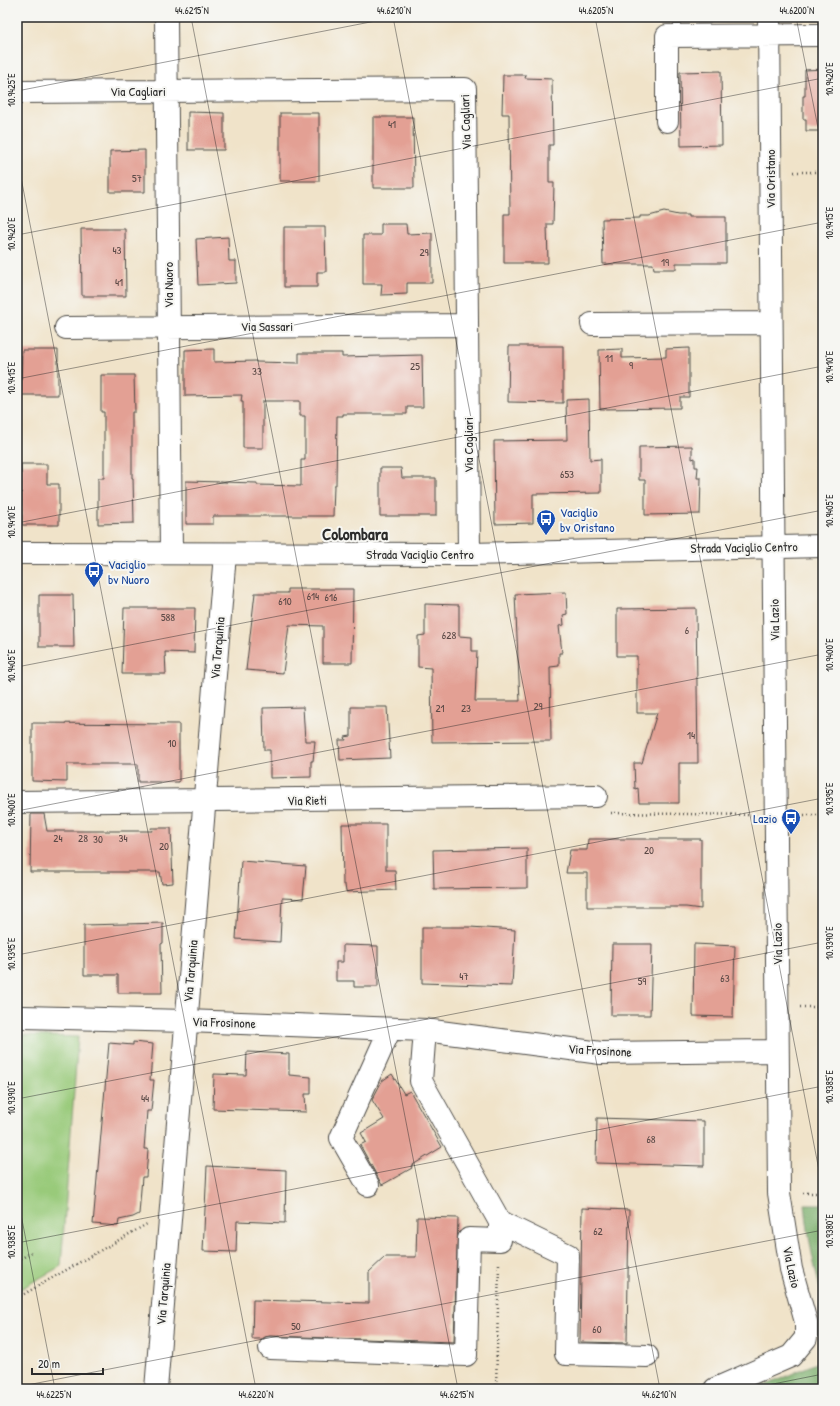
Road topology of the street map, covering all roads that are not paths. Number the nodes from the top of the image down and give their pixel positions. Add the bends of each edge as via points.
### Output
1 (166, 17) edge
2 (769, 26) edge
3 (823, 35) edge
4 (167, 91) junction
5 (17, 92) edge
6 (667, 121) dead end
7 (771, 323) junction
8 (592, 324) dead end
9 (467, 325) junction
10 (169, 327) junction
11 (66, 328) dead end
12 (823, 546) edge
13 (773, 547) junction
14 (17, 553) edge
15 (171, 554) junction
16 (225, 554) junction
17 (469, 554) junction
18 (596, 796) road end
19 (204, 801) junction
20 (17, 802) edge
21 (23, 1018) dead end
22 (186, 1021) junction
23 (390, 1029) junction
24 (425, 1030) junction
25 (777, 1051) junction
26 (368, 1185) dead end
27 (500, 1231) junction
28 (270, 1348) dead end
29 (647, 1356) dead end
30 (156, 1389) edge
31 (715, 1389) edge

1 - 4 street, Via Nuoro
2 - 3 street
2 - 6 street via 667,36
2 - 7 street, Via Oristano
4 - 5 street, Via Cagliari
4 - 9 street, Via Cagliari via 465,89
4 - 10 street, Via Nuoro
7 - 8 street
7 - 13 street, Via Oristano
9 - 10 street, Via Sassari
9 - 17 street, Via Cagliari
10 - 11 street, Via Sassari
10 - 15 street, Via Nuoro
12 - 13 street, Strada Vaciglio Centro
13 - 17 street, Strada Vaciglio Centro
13 - 25 street, Via Lazio
14 - 15 street, Strada Vaciglio Centro
15 - 16 street, Strada Vaciglio Centro
16 - 17 street, Strada Vaciglio Centro
16 - 19 street, Via Tarquinia
18 - 19 street, Via Rieti
19 - 20 street, Via Rieti
19 - 22 street, Via Tarquinia
21 - 22 street, Via Frosinone
22 - 23 street, Via Frosinone
22 - 30 street, Via Tarquinia
23 - 24 street, Via Frosinone
23 - 26 street via 341,1138
24 - 25 street, Via Frosinone via 600,1053
24 - 27 street via 421,1081
25 - 31 street, Via Lazio via 779,1194 791,1269 806,1322 806,1338 791,1356
27 - 28 street via 469,1239 466,1355
27 - 29 street via 568,1255 566,1354

